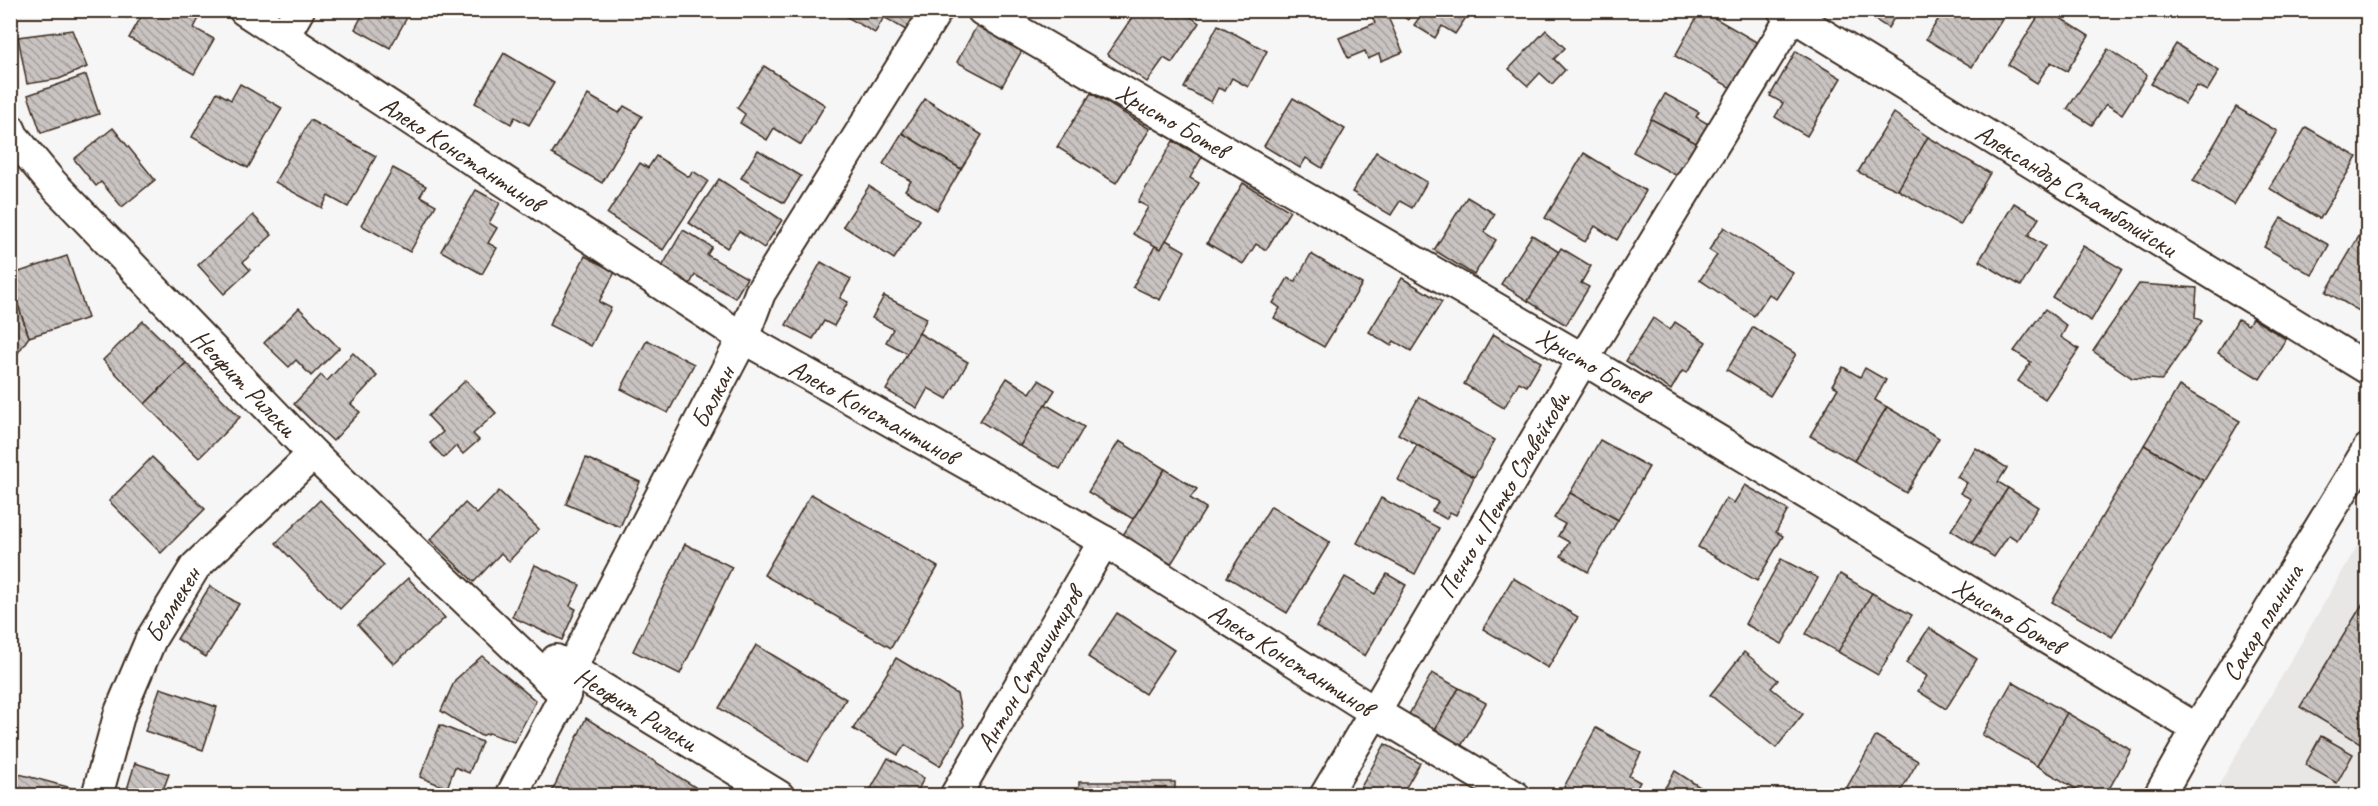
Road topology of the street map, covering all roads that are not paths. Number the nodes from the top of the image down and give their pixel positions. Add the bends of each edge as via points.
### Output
1 (244, 10) edge
2 (299, 10) edge
3 (937, 10) edge
4 (982, 10) edge
5 (1790, 12) edge
6 (284, 36) junction
7 (10, 129) edge
8 (743, 338) junction
9 (1583, 359) junction
10 (2367, 369) edge
11 (2367, 449) edge
12 (313, 454) junction
13 (1104, 541) junction
14 (568, 682) junction
15 (1374, 711) junction
16 (2197, 729) junction
17 (97, 795) edge
18 (511, 795) edge
19 (779, 795) edge
20 (955, 795) edge
21 (1325, 795) edge
22 (1515, 795) edge
23 (2159, 795) edge

1 - 6 street, Алеко Константинов
2 - 6 street
3 - 8 street, Балкан via 760,293
4 - 9 street, Христо Ботев
5 - 9 street, Пенчо и Петко Славейкови
5 - 10 street, Александър Стамболийски
6 - 8 street, Алеко Константинов
7 - 12 street, Неофит Рилски via 52,183
8 - 13 street, Алеко Константинов
8 - 14 street, Балкан
9 - 15 street, Пенчо и Петко Славейкови
9 - 16 street, Христо Ботев
11 - 16 street, Сакар планина
12 - 14 street, Неофит Рилски via 493,626
12 - 17 street, Белмекен via 195,567 151,639 120,712
13 - 15 street, Алеко Константинов
13 - 20 street, Антон Страшимиров
14 - 18 street, Балкан
14 - 19 street, Неофит Рилски
15 - 21 street, Пенчо и Петко Славейкови
15 - 22 street, Алеко Константинов
16 - 23 street, Сакар планина

